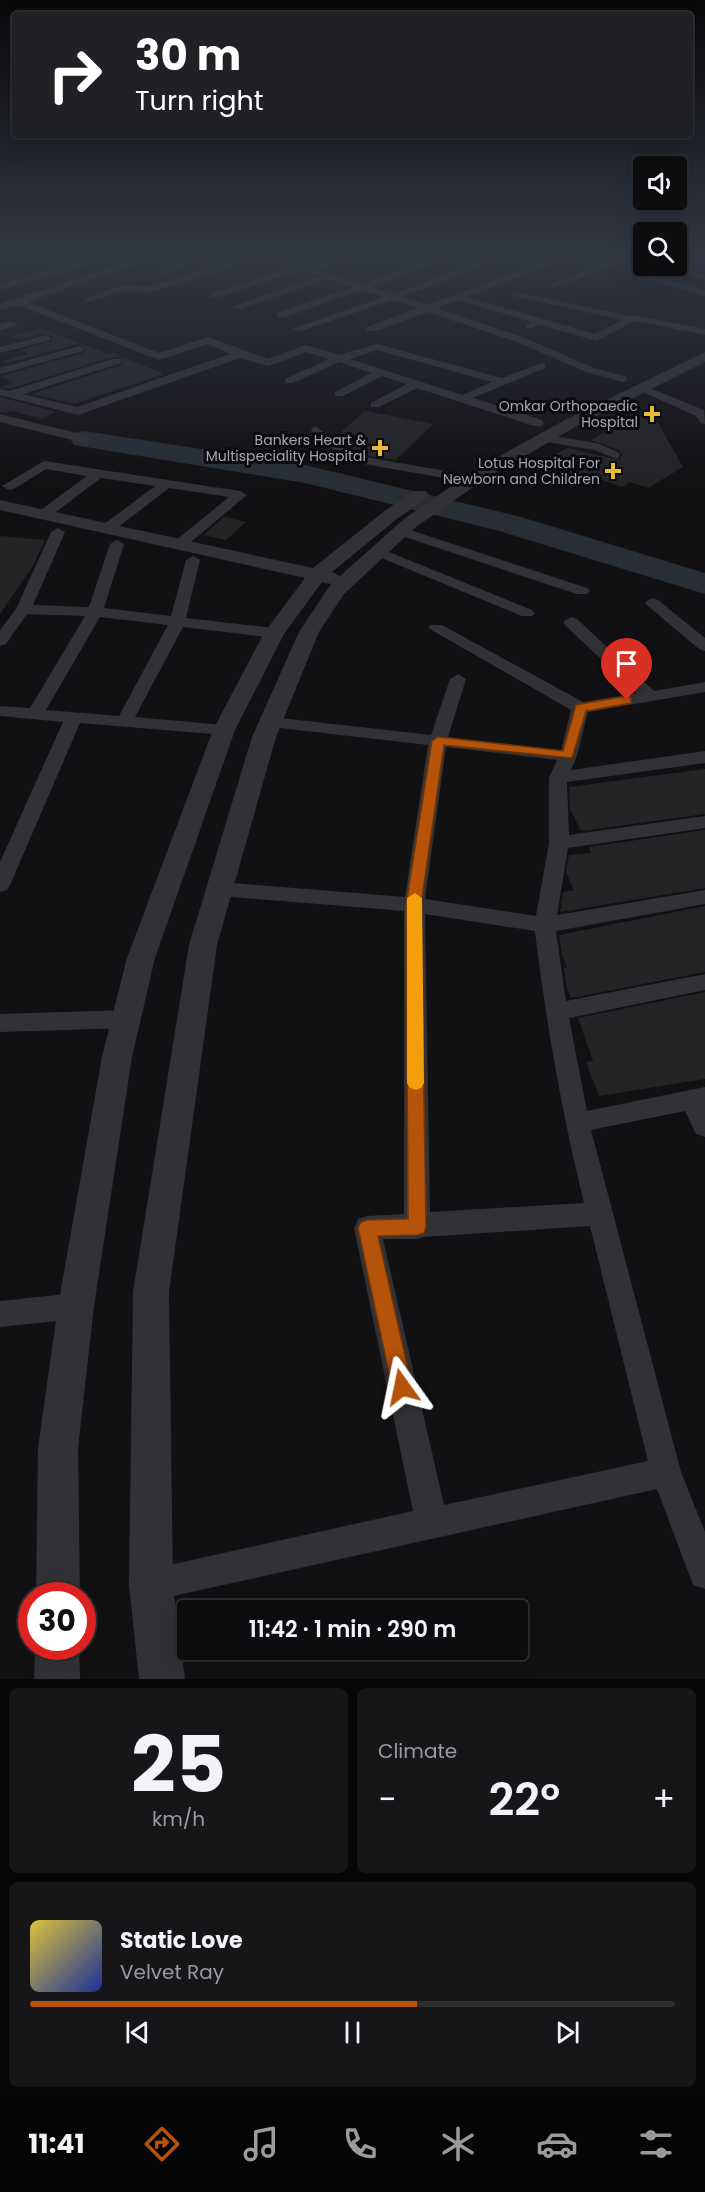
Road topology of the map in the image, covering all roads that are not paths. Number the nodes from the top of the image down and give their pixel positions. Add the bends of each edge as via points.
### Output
1 (86, 328) edge
2 (488, 328) edge
3 (527, 328) edge
4 (563, 328) edge
5 (613, 328) edge
6 (688, 328) edge
7 (705, 332) edge
8 (511, 336) junction
9 (46, 338) dead end
10 (705, 339) edge
11 (688, 346) dead end
12 (79, 349) dead end
13 (0, 350) edge
14 (240, 354) junction
15 (705, 357) edge
16 (338, 358) junction
17 (117, 361) dead end
18 (541, 366) dead end
19 (641, 370) dead end
20 (0, 371) edge
21 (381, 372) junction
22 (623, 379) junction
23 (289, 381) dead end
24 (503, 382) junction
25 (416, 384) junction
26 (642, 388) junction
27 (602, 390) dead end
28 (5, 393) edge
29 (339, 394) dead end
30 (462, 399) junction
31 (375, 405) dead end
32 (553, 414) dead end
33 (0, 418) edge
34 (705, 420) edge
35 (315, 430) dead end
36 (541, 430) junction
37 (518, 435) dead end
38 (84, 438) dead end
39 (616, 455) dead end
40 (99, 473) junction
41 (454, 478) junction
42 (166, 484) junction
43 (9, 486) dead end
44 (0, 505) edge
45 (43, 515) junction
46 (0, 519) edge
47 (395, 530) junction
48 (58, 532) junction
49 (112, 536) junction
50 (180, 544) junction
51 (193, 560) junction
52 (327, 583) junction
53 (582, 591) dead end
54 (653, 603) dead end
55 (23, 609) junction
56 (94, 612) junction
57 (527, 613) dead end
58 (178, 621) junction
59 (571, 622) dead end
60 (436, 628) dead end
61 (274, 633) junction
62 (0, 641) edge
63 (705, 646) edge
64 (458, 680) dead end
65 (705, 687) edge
66 (650, 696) junction
67 (580, 708) junction
68 (0, 711) edge
69 (36, 713) junction
70 (74, 716) junction
71 (124, 722) junction
72 (271, 722) junction
73 (224, 730) junction
74 (438, 741) junction
75 (568, 756) junction
76 (705, 757) edge
77 (558, 778) junction
78 (705, 822) edge
79 (560, 843) junction
80 (0, 885) edge
81 (219, 889) junction
82 (705, 897) edge
83 (414, 905) junction
84 (545, 925) junction
85 (705, 982) edge
86 (556, 1012) junction
87 (127, 1019) junction
88 (0, 1023) edge
89 (698, 1098) edge
90 (577, 1123) junction
91 (705, 1127) edge
92 (600, 1214) junction
93 (417, 1227) junction
94 (76, 1306) junction
95 (0, 1314) edge
96 (666, 1472) junction
97 (432, 1524) junction
98 (705, 1574) edge
99 (58, 1582) edge
100 (151, 1585) junction
101 (57, 1660) edge
102 (57, 1679) edge
103 (162, 1679) edge

1 - 14 street via 159,357 208,340
2 - 8 street
3 - 8 street
4 - 5 street via 596,338
6 - 7 street
8 - 22 street via 590,370
9 - 13 street
10 - 11 street
12 - 20 street
14 - 16 street via 269,363 306,348
14 - 28 street via 78,411
15 - 26 street
16 - 21 street
16 - 23 street
16 - 24 street via 377,347
17 - 28 street
18 - 24 street
19 - 22 street
21 - 25 street
21 - 29 street
22 - 27 street
24 - 30 street
25 - 30 street
25 - 31 street
26 - 34 street via 700,413
26 - 36 street
30 - 36 street
32 - 36 street
33 - 38 street
35 - 41 lane via 350,458
36 - 37 street
36 - 39 lane
36 - 41 street via 479,475
40 - 42 street
40 - 43 street via 44,465
40 - 45 street
41 - 47 street
41 - 47 street via 430,489
42 - 49 street
42 - 50 street via 240,495
44 - 45 street
45 - 49 street
46 - 48 street
47 - 52 street
47 - 53 street
47 - 57 street
48 - 49 street
48 - 55 street
49 - 50 street
49 - 51 street
49 - 56 street
50 - 52 street
51 - 52 street
51 - 58 street
52 - 61 street
52 - 72 street
54 - 63 street
55 - 56 street
55 - 62 street
56 - 58 street
56 - 69 street
58 - 61 street
58 - 71 street
59 - 66 street
60 - 67 street
61 - 73 street
64 - 74 street
65 - 66 street
66 - 67 street
67 - 75 street
68 - 69 street
69 - 70 street
70 - 71 street
70 - 80 street
71 - 73 street
72 - 74 street
72 - 81 street
73 - 87 street via 141,958
74 - 75 street
74 - 83 street
75 - 77 street
76 - 77 street
77 - 79 street
78 - 79 street
79 - 84 street
81 - 83 street
81 - 100 street via 203,945 151,1292
82 - 84 street
83 - 84 street
83 - 93 street
84 - 86 street
85 - 86 street
86 - 90 street
87 - 88 street
87 - 94 street via 117,1057
89 - 90 street
89 - 91 street
90 - 92 street
92 - 93 street
92 - 96 street
93 - 97 street via 367,1228
94 - 95 street
94 - 99 street via 58,1448
96 - 97 street
96 - 98 street
97 - 100 street
100 - 103 street
101 - 102 street

